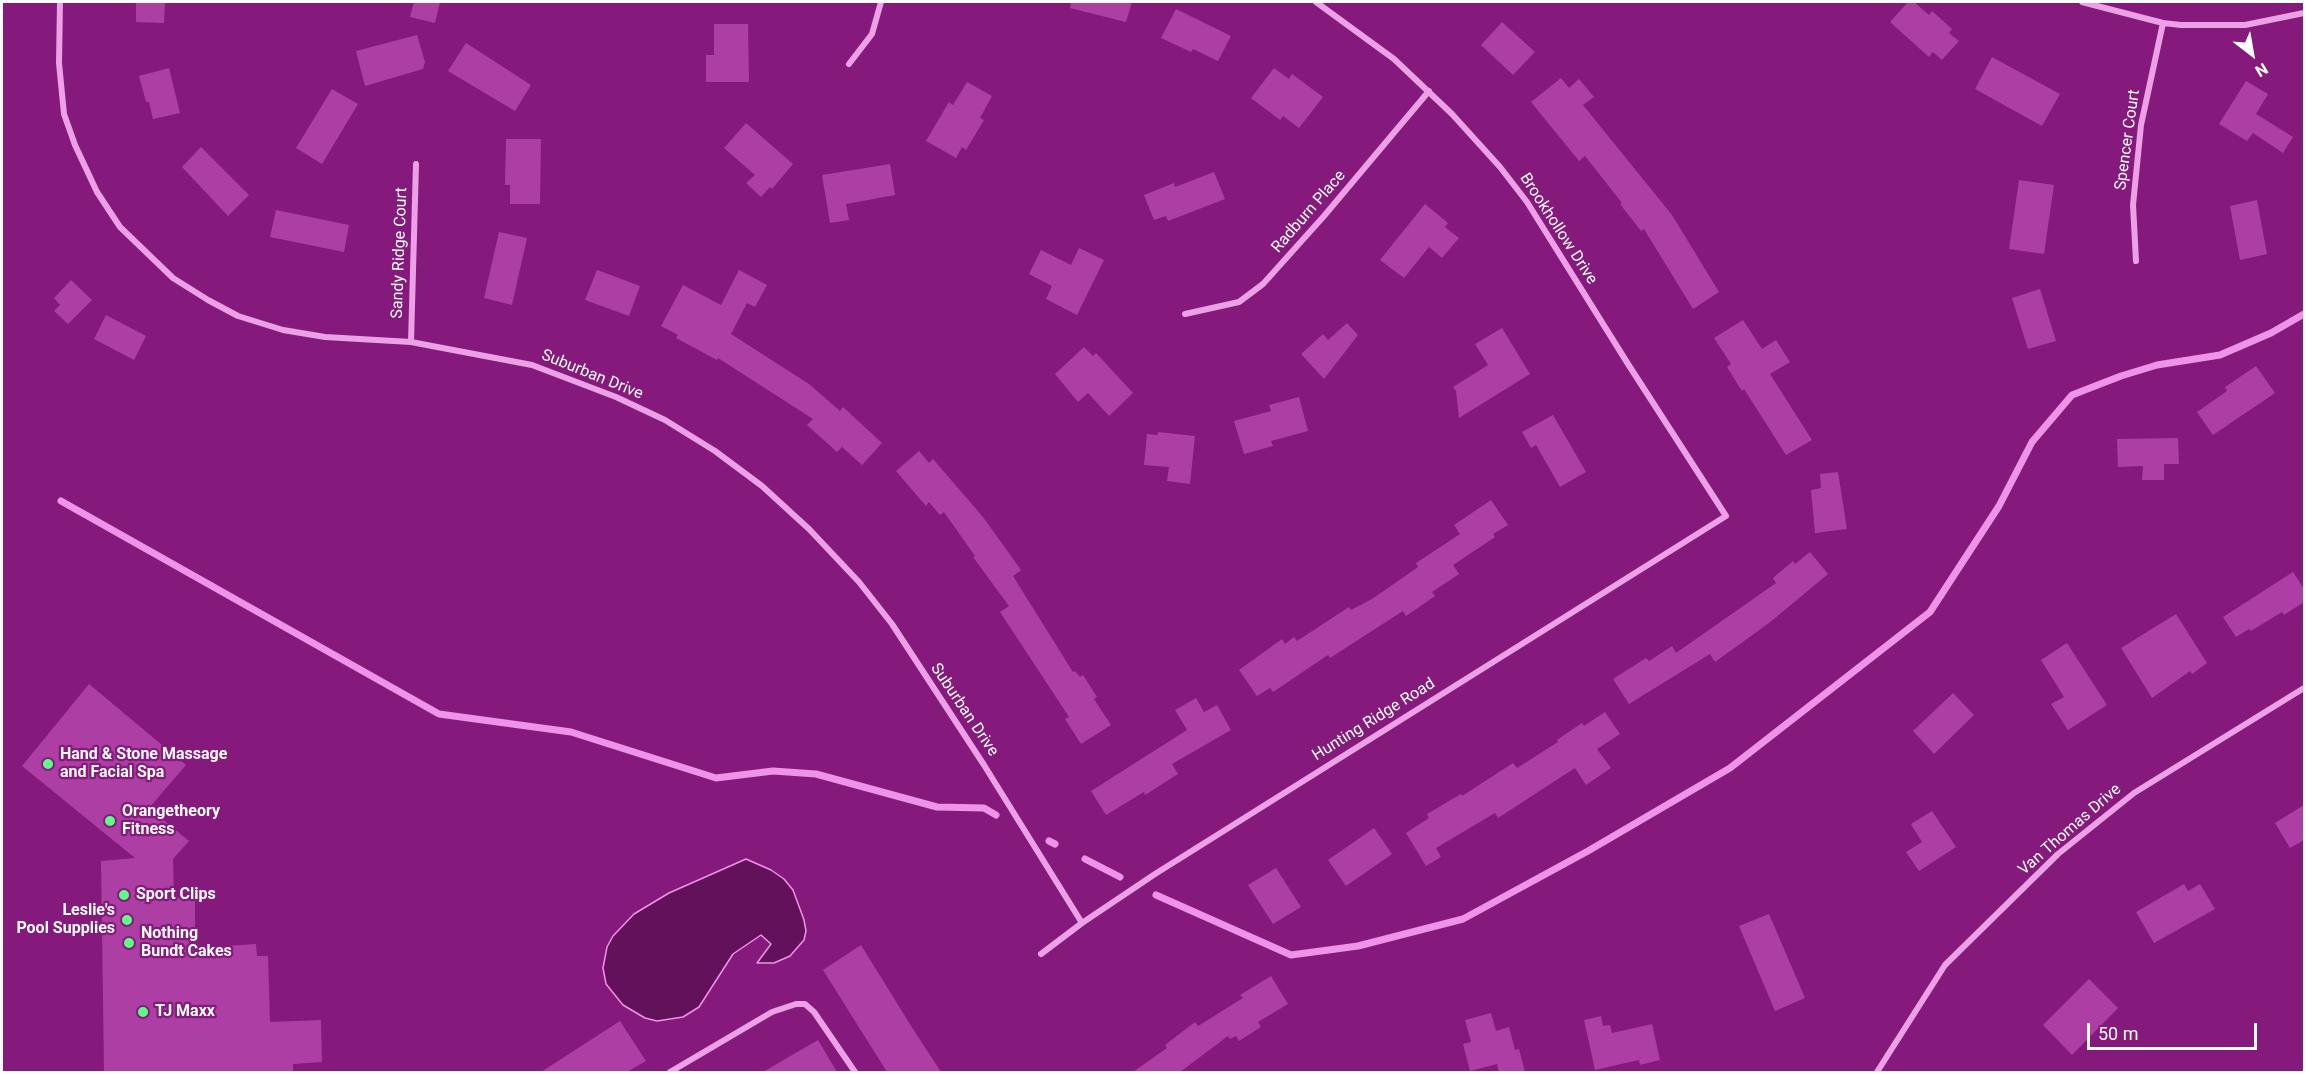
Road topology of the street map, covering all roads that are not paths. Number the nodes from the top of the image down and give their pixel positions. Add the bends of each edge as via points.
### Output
1 (60, 2) edge
2 (881, 2) edge
3 (1316, 2) edge
4 (2082, 2) edge
5 (2304, 13) edge
6 (2163, 23) junction
7 (849, 64) dead end
8 (1429, 91) junction
9 (416, 164) dead end
10 (2136, 261) dead end
11 (1185, 314) dead end
12 (411, 342) junction
13 (1726, 516) joint
14 (2304, 688) edge
15 (1082, 923) junction
16 (1041, 954) dead end
17 (670, 1072) edge
18 (855, 1072) edge
19 (1877, 1072) edge

1 - 12 street, Suburban Drive via 59,63 66,119 97,192 120,227 142,249 173,278 238,316 283,330 325,337
2 - 7 street via 872,34
3 - 8 street, Brookhollow Drive via 1394,59
4 - 6 street
5 - 6 street via 2245,25
6 - 10 street, Spencer Court via 2141,125 2133,205
8 - 11 street, Radburn Place via 1263,284 1239,302
8 - 13 street, Brookhollow Drive via 1527,202
9 - 12 street, Sandy Ridge Court
12 - 15 street, Suburban Drive via 532,365 616,397 665,420 762,486 859,582 892,624
13 - 15 street, Hunting Ridge Road
14 - 19 street, Van Thomas Drive via 2134,793 2058,854 1945,965
15 - 16 street, Hunting Ridge Road
17 - 18 street via 772,1012 805,1004

